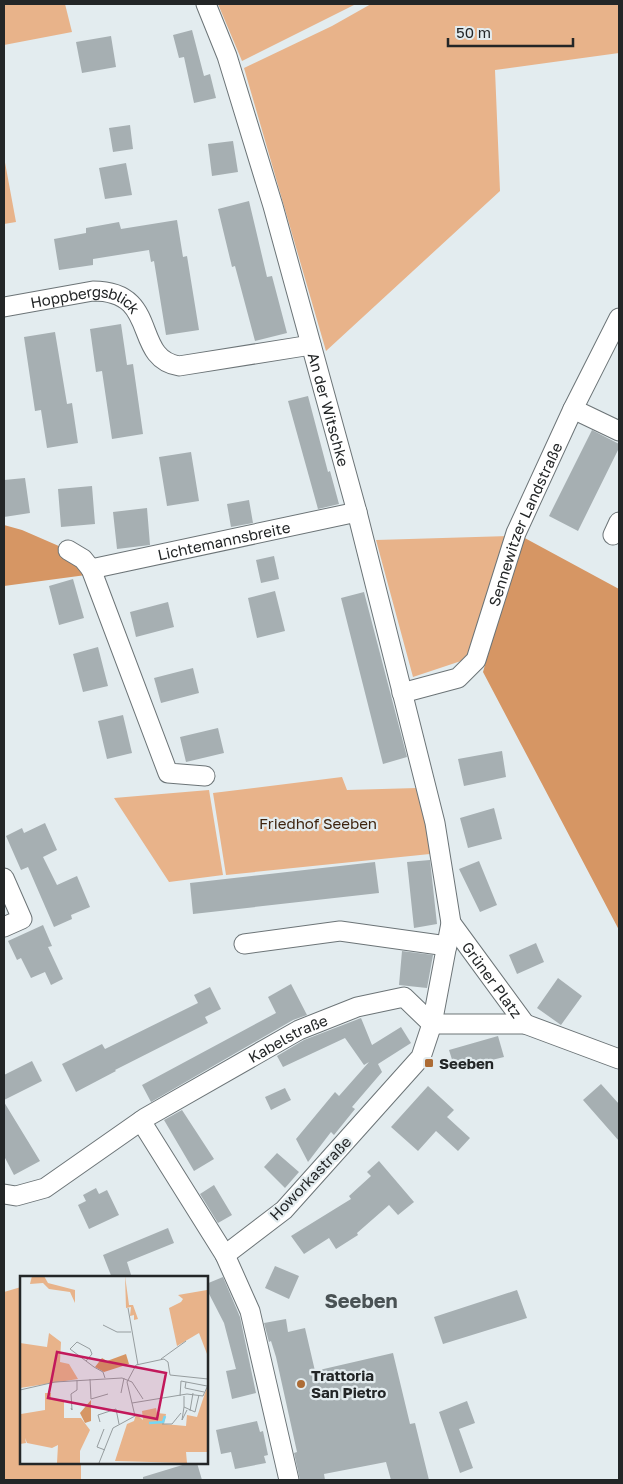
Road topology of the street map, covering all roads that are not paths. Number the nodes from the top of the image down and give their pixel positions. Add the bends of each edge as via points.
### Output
1 (206, 4) edge
2 (4, 307) edge
3 (619, 318) edge
4 (311, 344) junction
5 (572, 409) junction
6 (619, 431) edge
7 (357, 512) junction
8 (68, 550) dead end
9 (91, 569) junction
10 (402, 693) junction
11 (205, 776) dead end
12 (434, 819) joint
13 (4, 878) edge
14 (451, 923) junction
15 (4, 927) edge
16 (244, 944) dead end
17 (447, 946) junction
18 (432, 1024) junction
19 (525, 1024) junction
20 (619, 1059) edge
21 (143, 1119) junction
22 (4, 1194) edge
23 (226, 1255) junction
24 (289, 1480) edge

1 - 4 street, An der Witschke via 229,62
2 - 4 street, Hoppbergsblick via 93,291 124,296 136,311 157,354 166,363 178,366
3 - 5 street, Sennewitzer Landstraße
4 - 7 street, An der Witschke
5 - 6 street
5 - 10 street, Sennewitzer Landstraße via 516,533 476,660 458,678
7 - 9 street, Lichtemannsbreite
7 - 10 street, An der Witschke
8 - 9 street via 83,559
9 - 11 street via 168,774
10 - 12 street, An der Witschke
12 - 14 street, Grüner Platz
13 - 15 street via 22,919
14 - 17 street, Grüner Platz
14 - 19 street, Grüner Platz
16 - 17 street via 340,932
17 - 18 street, Grüner Platz
18 - 19 street, Grüner Platz
18 - 21 street, Kabelstraße via 404,998 356,1007 299,1030
18 - 23 street, Howorkastraße via 421,1057 284,1210
19 - 20 street
21 - 22 street via 44,1188 16,1196
21 - 23 street
23 - 24 street via 250,1311

